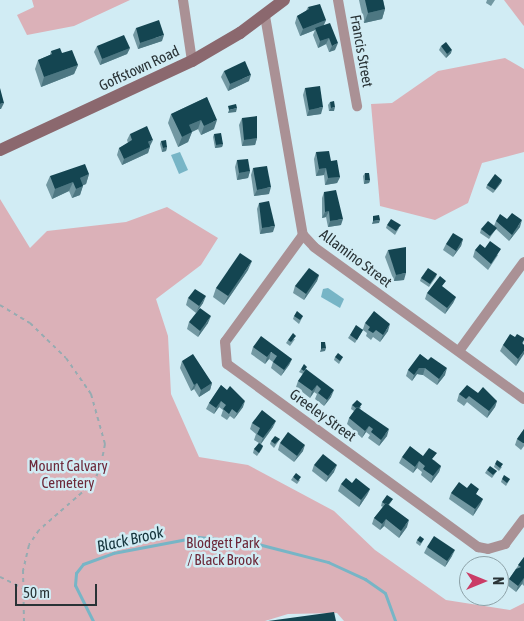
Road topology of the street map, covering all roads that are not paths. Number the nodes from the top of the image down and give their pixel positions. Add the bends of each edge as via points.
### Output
1 (183, 0) edge
2 (284, 0) edge
3 (338, 0) edge
4 (264, 16) junction
5 (192, 61) junction
6 (357, 106) dead end
7 (0, 150) edge
8 (303, 235) junction
9 (524, 262) edge
10 (459, 352) junction
11 (524, 399) edge
12 (524, 519) edge

1 - 5 street
2 - 4 main road, Goffstown Road
3 - 6 street, Francis Street
4 - 5 main road, Goffstown Road
4 - 8 street, Allamino Street
5 - 7 main road, Goffstown Road
8 - 10 street, Allamino Street via 314,247
8 - 12 street, Greeley Street via 226,342 227,364 478,547 488,549 506,544
9 - 10 street
10 - 11 street, Allamino Street

